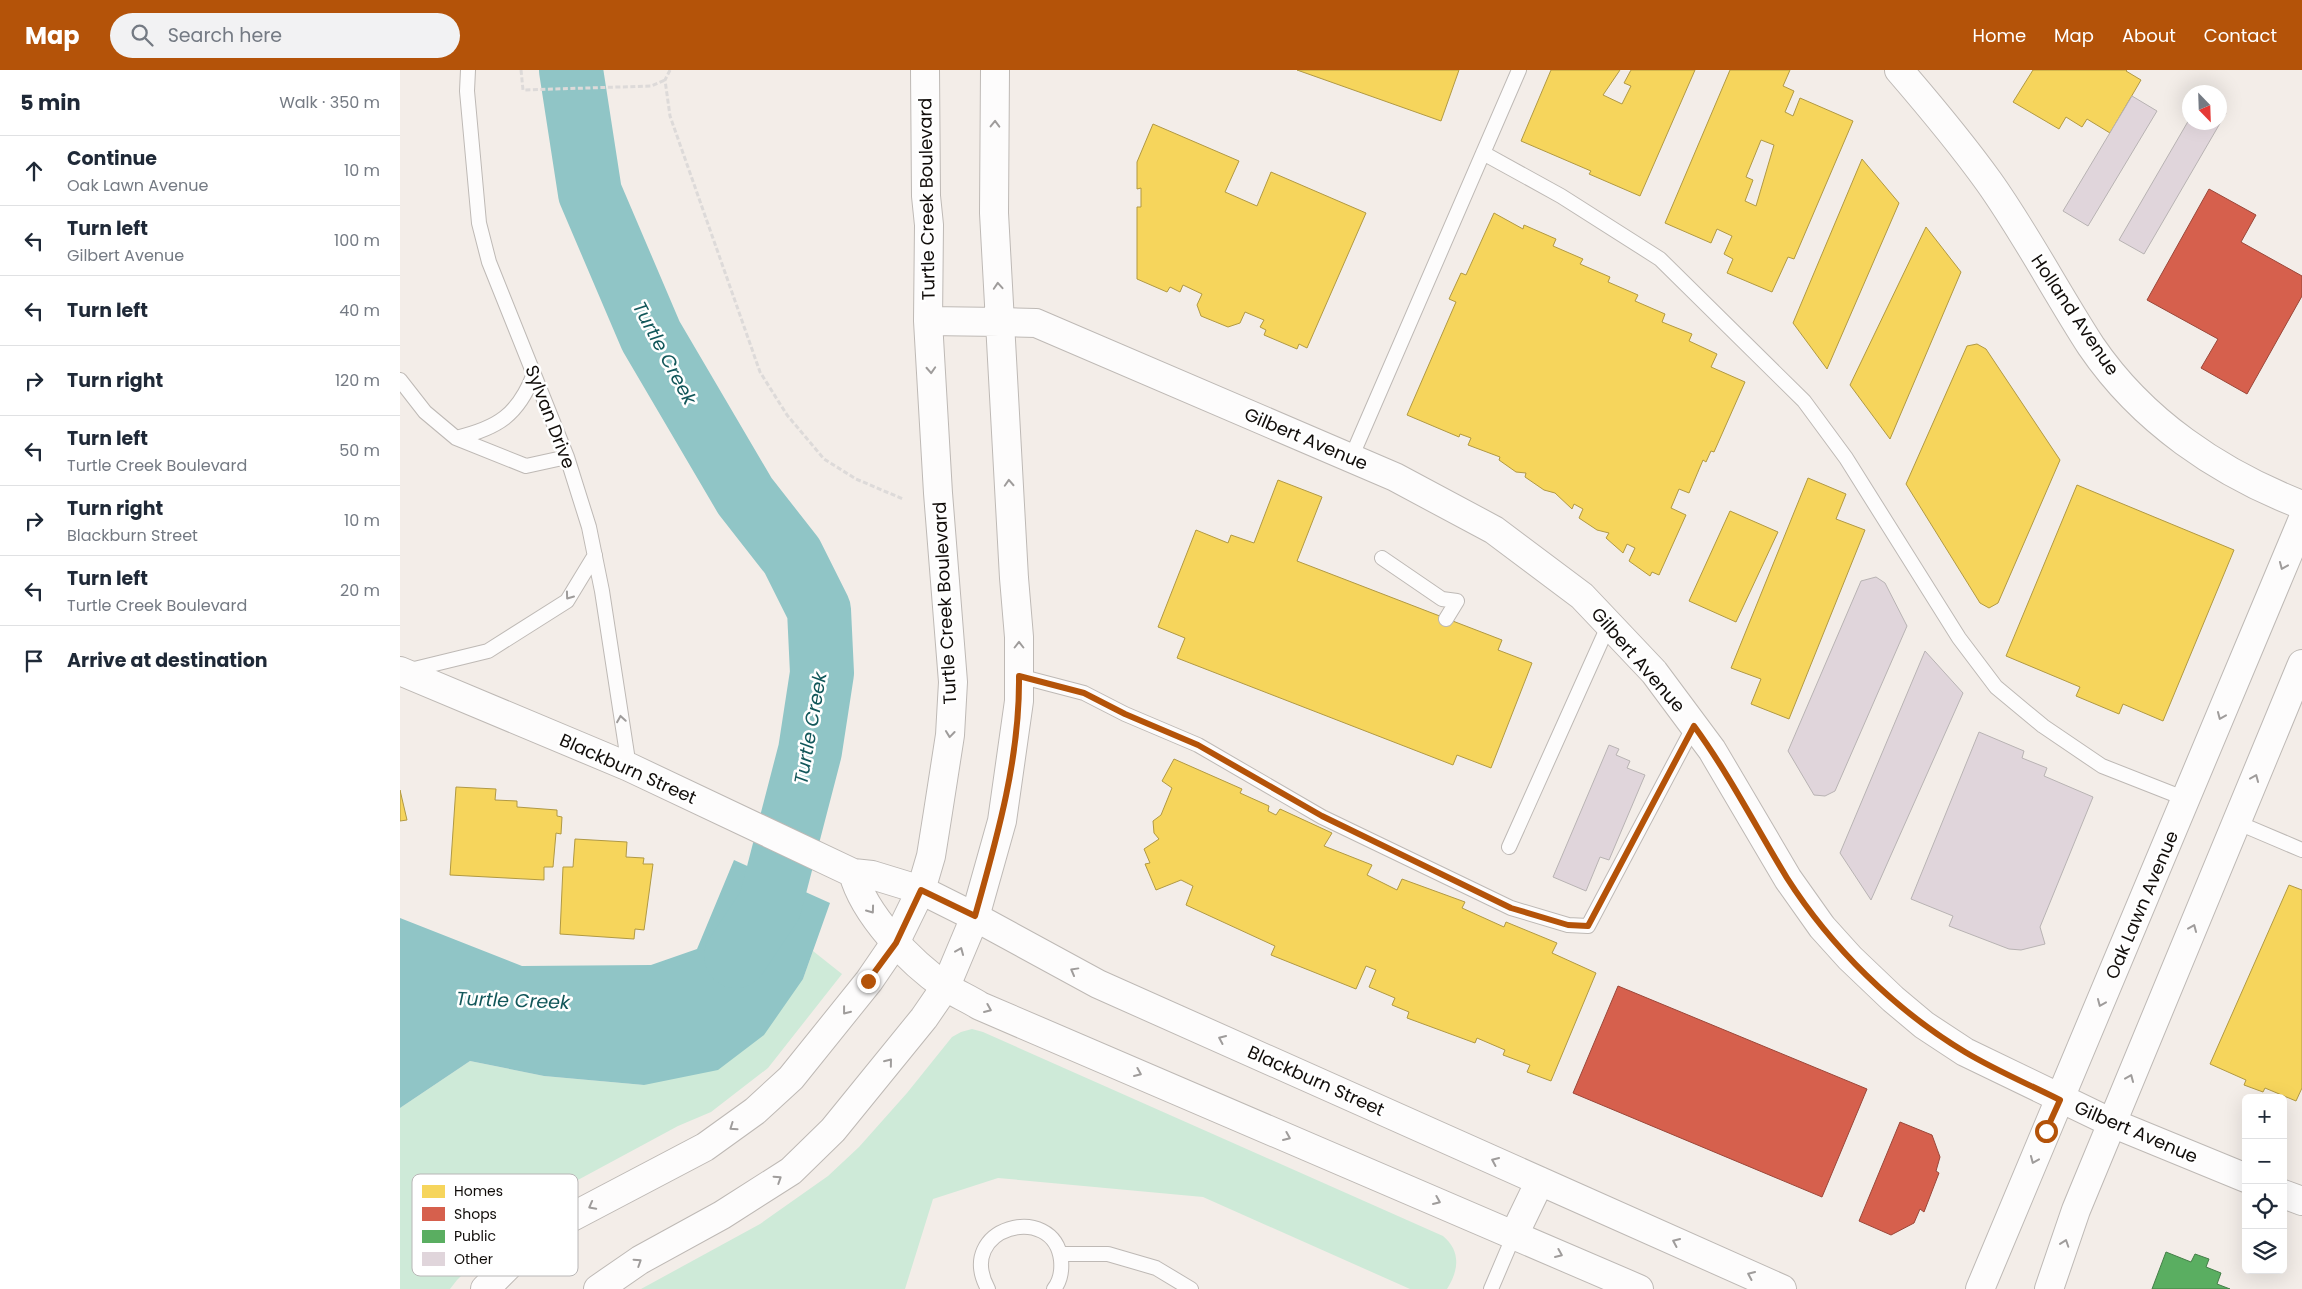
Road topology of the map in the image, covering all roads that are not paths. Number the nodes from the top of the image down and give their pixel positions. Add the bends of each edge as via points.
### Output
1 (468, 70) edge
2 (925, 70) edge
3 (995, 70) edge
4 (1519, 70) edge
5 (1899, 70) edge
6 (1483, 153) junction
7 (928, 321) junction
8 (1001, 322) junction
9 (534, 374) junction
10 (400, 380) edge
11 (456, 438) junction
12 (567, 457) junction
13 (1351, 458) junction
14 (2302, 505) edge
15 (2302, 521) edge
16 (595, 555) junction
17 (1382, 558) dead end
18 (1446, 619) dead end
19 (1609, 624) junction
20 (2302, 664) edge
21 (400, 672) edge
22 (1019, 676) junction
23 (1694, 726) junction
24 (629, 767) junction
25 (2186, 799) junction
26 (2236, 822) junction
27 (1509, 847) dead end
28 (2302, 850) edge
29 (853, 873) junction
30 (921, 890) junction
31 (975, 916) junction
32 (896, 943) junction
33 (946, 986) junction
34 (2060, 1100) junction
35 (2112, 1123) junction
36 (2242, 1176) edge
37 (1540, 1181) junction
38 (2287, 1195) edge
39 (2302, 1201) edge
40 (578, 1214) edge
41 (1514, 1235) junction
42 (1060, 1254) junction
43 (498, 1276) edge
44 (485, 1289) edge
45 (598, 1289) edge
46 (988, 1289) edge
47 (1054, 1289) edge
48 (1191, 1289) edge
49 (1491, 1289) edge
50 (1639, 1289) edge
51 (1782, 1289) edge
52 (1980, 1289) edge
53 (2049, 1289) edge

1 - 9 lane, Sylvan Drive via 466,92 479,223 489,262
2 - 7 street, Turtle Creek Boulevard
8 -> 3 street via 994,213
4 - 6 lane
5 - 14 street, Holland Avenue via 1989,183 2092,347 2126,389 2159,423 2192,447 2236,476
6 - 13 lane
6 - 25 lane via 1561,196 1660,259 1804,401 1846,458 1959,638 1996,688 2042,726 2102,766
7 - 8 street, Gilbert Avenue
7 -> 30 street, Turtle Creek Boulevard via 953,682 943,783
8 - 13 street, Gilbert Avenue via 1036,323
22 -> 8 street
9 - 11 lane via 526,394 508,416 483,431
9 - 12 lane, Sylvan Drive
10 - 11 lane via 425,412
11 - 12 lane via 526,466
12 - 16 lane, Sylvan Drive
13 - 19 street, Gilbert Avenue via 1395,476 1494,530 1582,596
15 -> 25 street, Oak Lawn Avenue
16 -> 21 lane via 567,601 488,651
24 -> 16 lane, Sylvan Drive
17 - 18 lane via 1442,599 1457,601
19 - 23 street, Gilbert Avenue via 1654,672
19 - 27 lane
26 -> 20 street
21 - 24 street, Blackburn Street
22 - 23 lane via 1084,693 1198,745 1322,816 1511,908 1568,925 1588,926
22 - 31 street via 1019,701 1002,821
23 - 34 street, Gilbert Avenue via 1712,750 1788,878 1822,927 1850,958 1906,1009 1965,1052
24 - 29 street, Blackburn Street
25 -> 34 street, Oak Lawn Avenue
26 - 28 lane
35 -> 26 street
29 - 30 street, Blackburn Street via 872,875
29 -> 32 street via 863,898
30 - 31 street, Blackburn Street
30 - 32 street, Turtle Creek Boulevard
33 -> 31 street
37 -> 31 street, Blackburn Street via 1098,984
32 - 33 street
32 -> 40 street, Turtle Creek Boulevard via 796,1071 755,1111 705,1146
33 -> 41 street via 980,1006
45 -> 33 street via 640,1260 722,1215 790,1171 833,1130
34 - 35 street, Gilbert Avenue
34 -> 52 street, Oak Lawn Avenue
35 - 36 street, Gilbert Avenue
53 -> 35 street via 2076,1210
37 - 41 street
51 -> 37 street, Blackburn Street
38 - 39 street
41 - 49 lane
41 -> 50 street
42 - 46 lane via 1052,1240 1041,1231 1026,1226 1000,1232 983,1253 981,1267
42 - 47 lane via 1062,1270
42 - 48 lane via 1108,1254 1156,1268
43 -> 44 street, Turtle Creek Boulevard

